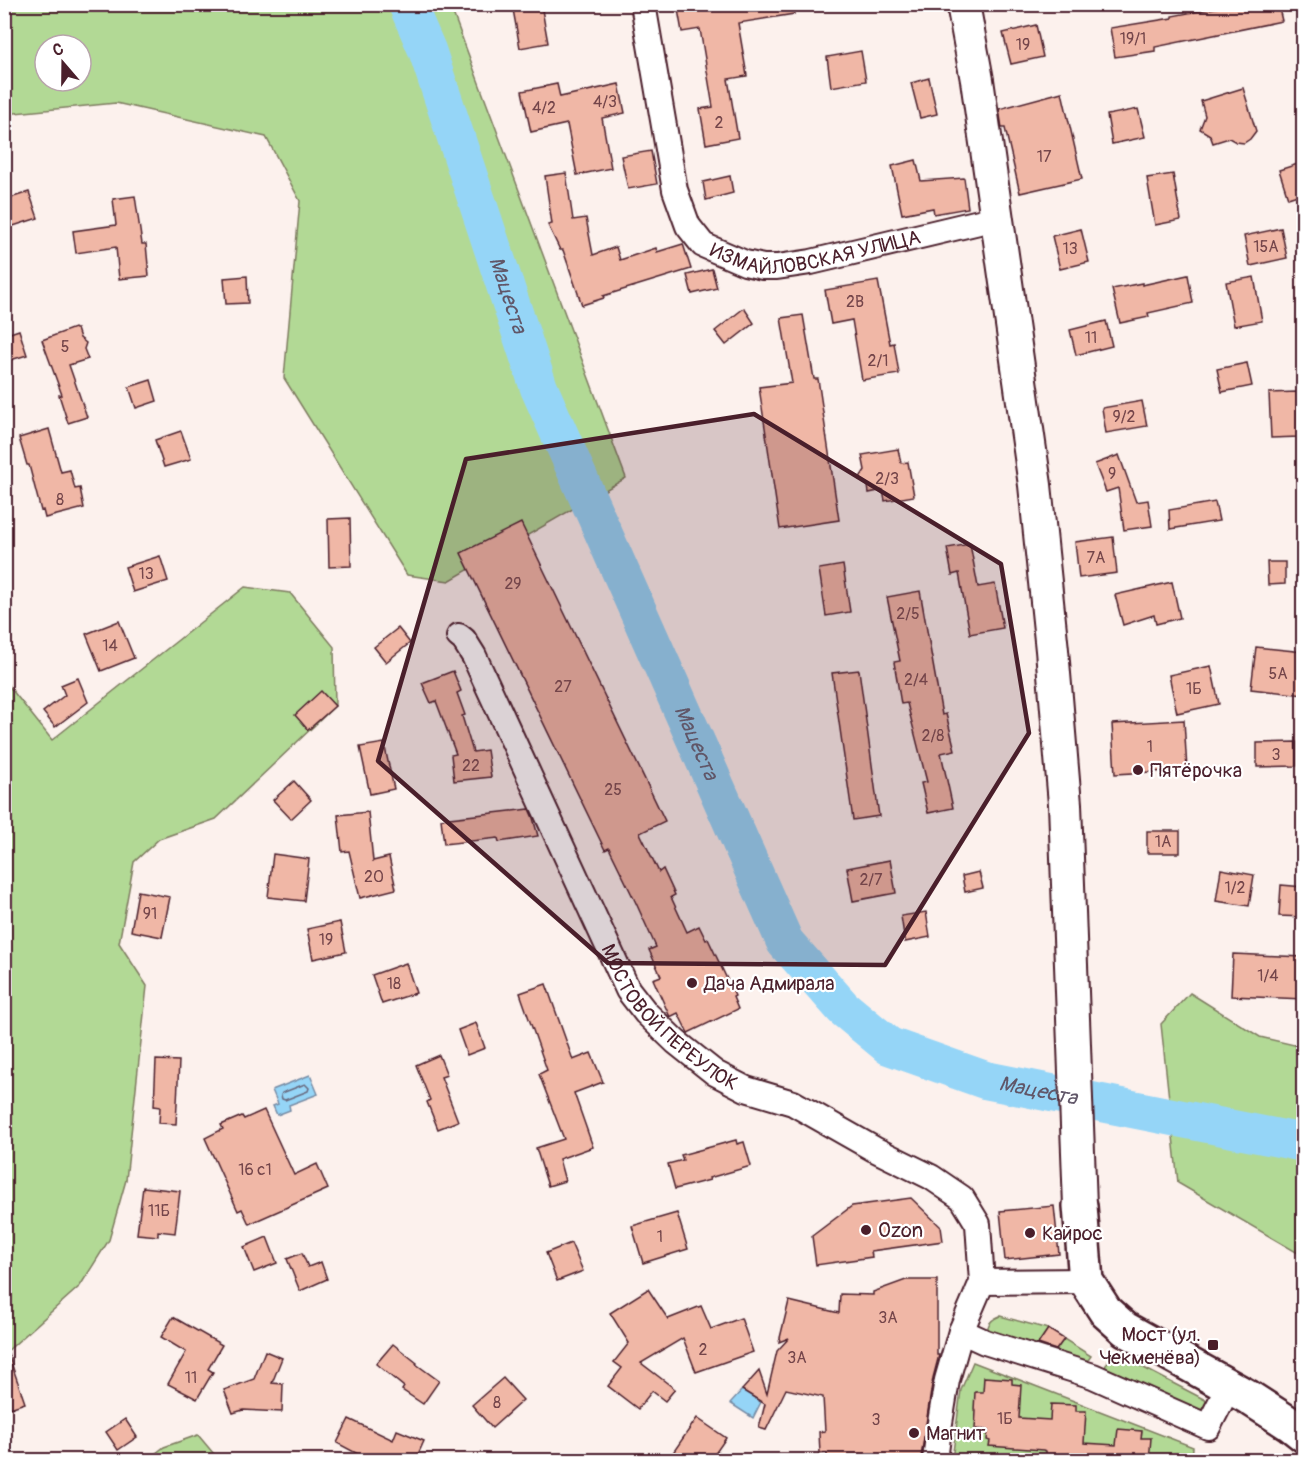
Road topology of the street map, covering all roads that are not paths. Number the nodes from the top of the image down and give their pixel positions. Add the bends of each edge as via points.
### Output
1 (643, 4) edge
2 (963, 4) edge
3 (996, 218) junction
4 (459, 636) dead end
5 (1080, 1206) joint
6 (1086, 1281) junction
7 (982, 1282) junction
8 (961, 1330) junction
9 (1229, 1386) junction
10 (1304, 1435) edge
11 (935, 1461) edge

1 - 3 street, ИЗМАЙЛОВСКАЯ УЛИЦА via 675,190 688,226 704,245 745,263 777,267
2 - 3 street
3 - 5 street via 1035,485 1051,638 1065,804
4 - 7 street, МОСТОВОЙ ПЕРЕУЛОК via 474,656 628,990 646,1013 715,1073 746,1089 793,1103 931,1177 962,1198 978,1224
5 - 6 main road
6 - 7 street
6 - 9 main road via 1106,1312 1125,1329
7 - 8 street, МОСТОВОЙ ПЕРЕУЛОК
8 - 9 street via 985,1342 1093,1376 1208,1427
8 - 11 street, МОСТОВОЙ ПЕРЕУЛОК via 947,1380
9 - 10 main road

